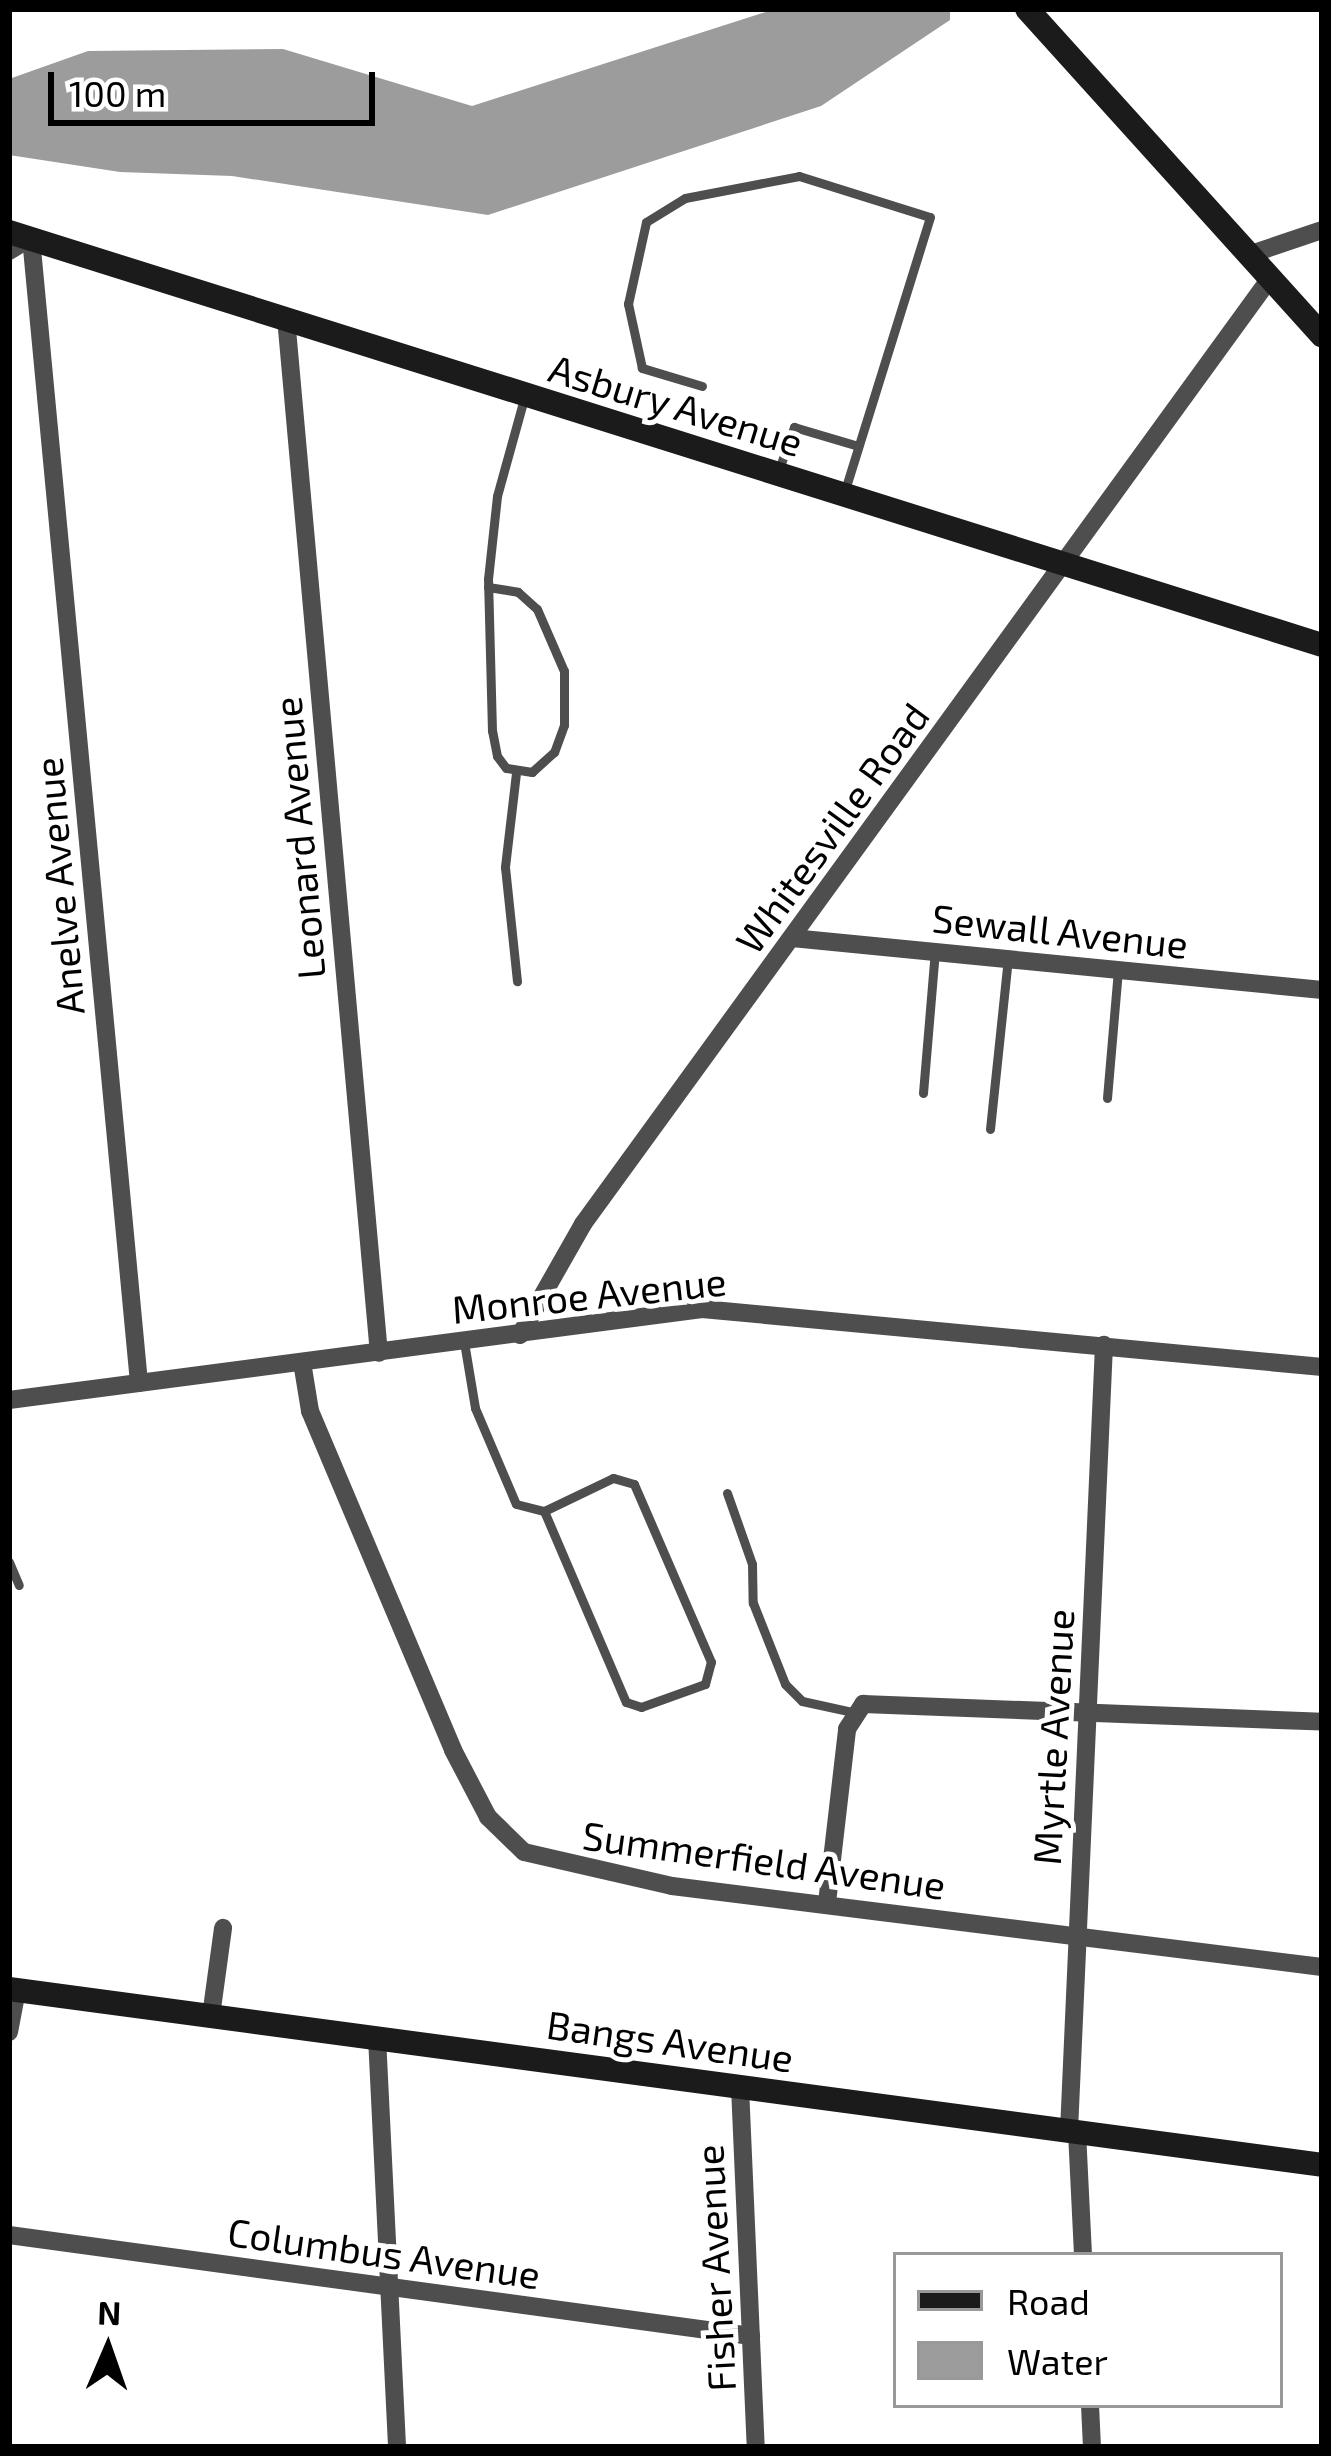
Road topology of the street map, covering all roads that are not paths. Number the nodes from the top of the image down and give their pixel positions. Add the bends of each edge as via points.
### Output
1 (1039, 13) edge
2 (1322, 230) edge
3 (16, 240) edge
4 (1251, 254) junction
5 (1271, 277) junction
6 (286, 318) junction
7 (1322, 336) edge
8 (702, 386) dead end
9 (525, 395) junction
10 (858, 446) junction
11 (778, 475) junction
12 (843, 495) junction
13 (1064, 565) junction
14 (488, 587) junction
15 (1322, 645) edge
16 (516, 772) junction
17 (792, 938) junction
18 (935, 951) junction
19 (1008, 958) junction
20 (1118, 969) junction
21 (517, 981) dead end
22 (1322, 990) edge
23 (923, 1093) dead end
24 (1107, 1098) dead end
25 (990, 1129) dead end
26 (520, 1335) junction
27 (464, 1342) junction
28 (1104, 1345) junction
29 (379, 1353) junction
30 (302, 1362) junction
31 (1322, 1367) edge
32 (139, 1383) junction
33 (9, 1400) edge
34 (727, 1492) dead end
35 (544, 1510) junction
36 (9, 1562) edge
37 (19, 1585) dead end
38 (852, 1712) junction
39 (1087, 1712) junction
40 (1322, 1722) edge
41 (827, 1903) junction
42 (224, 1928) dead end
43 (1076, 1935) junction
44 (1322, 1967) edge
45 (13, 1989) edge
46 (211, 2016) junction
47 (9, 2032) edge
48 (377, 2037) junction
49 (740, 2087) junction
50 (1073, 2132) junction
51 (1322, 2165) edge
52 (9, 2235) edge
53 (1083, 2252) edge
54 (388, 2287) junction
55 (751, 2336) junction
56 (1090, 2408) edge
57 (397, 2447) edge
58 (757, 2447) edge
59 (1092, 2447) edge

1 - 4 street
2 - 4 street
3 - 6 street, Asbury Avenue
3 - 32 street, Anelve Avenue
4 - 5 street
5 - 7 street
5 - 13 street, Whitesville Road
6 - 9 street, Asbury Avenue
6 - 29 street, Leonard Avenue
8 - 10 lane via 642,368 628,304 646,222 685,198 799,176 930,217
9 - 11 street, Asbury Avenue
9 - 14 lane via 497,496
10 - 11 lane via 794,427
10 - 12 lane
11 - 12 street, Asbury Avenue
12 - 13 street, Asbury Avenue
13 - 15 street, Asbury Avenue
13 - 17 street, Whitesville Road
14 - 16 lane via 492,731 497,755
14 - 16 lane via 518,592 536,609 564,671 567,700 554,752 532,772
16 - 21 lane via 505,867
17 - 18 street, Sewall Avenue
17 - 26 street, Whitesville Road via 583,1224
18 - 19 street, Sewall Avenue
18 - 23 lane
19 - 20 street, Sewall Avenue
19 - 25 lane
20 - 22 street, Sewall Avenue
20 - 24 lane
26 - 27 street, Monroe Avenue
26 - 28 street, Monroe Avenue via 735,1309
27 - 29 street, Monroe Avenue
27 - 35 lane via 475,1408 517,1504
28 - 31 street, Monroe Avenue
28 - 39 street, Myrtle Avenue
29 - 30 street, Monroe Avenue
30 - 32 street, Monroe Avenue
30 - 41 street, Summerfield Avenue via 310,1412 454,1750 508,1839 552,1864
32 - 33 street, Monroe Avenue
34 - 38 lane via 752,1564 754,1604 785,1684 802,1700
35 - 35 lane via 626,1702 640,1706 705,1684 711,1662 634,1484 613,1478
36 - 37 lane
38 - 39 street via 876,1705
38 - 41 street
39 - 40 street
39 - 43 street, Myrtle Avenue
41 - 43 street, Summerfield Avenue
42 - 46 street
43 - 44 street, Summerfield Avenue
43 - 50 street, Myrtle Avenue
45 - 46 street, Bangs Avenue
45 - 47 street
46 - 48 street, Bangs Avenue
48 - 49 street, Bangs Avenue
48 - 54 street
49 - 50 street, Bangs Avenue
49 - 55 street, Fisher Avenue
50 - 51 street, Bangs Avenue
50 - 53 street, Myrtle Avenue
52 - 54 street, Columbus Avenue
54 - 55 street, Columbus Avenue
54 - 57 street
55 - 58 street, Fisher Avenue
56 - 59 street

